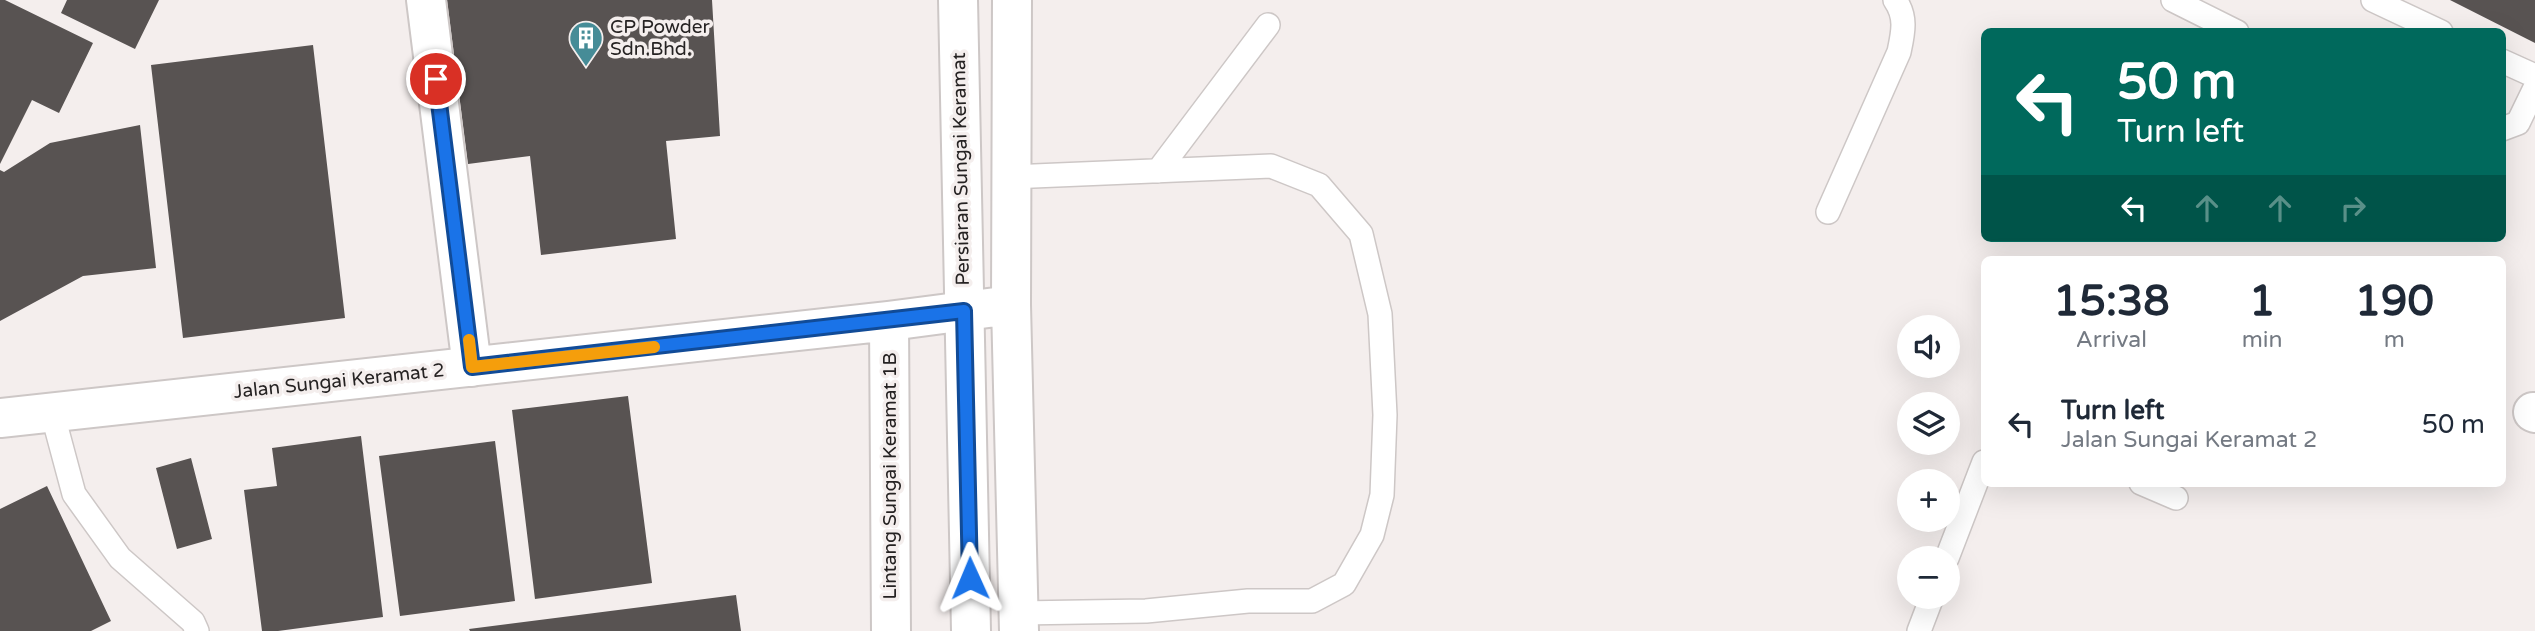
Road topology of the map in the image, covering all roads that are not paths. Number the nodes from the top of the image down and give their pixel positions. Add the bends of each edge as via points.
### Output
1 (426, 0) edge
2 (958, 0) edge
3 (1012, 0) edge
4 (1895, 0) edge
5 (2173, 0) edge
6 (2374, 0) edge
7 (1268, 25) dead end
8 (2229, 28) edge
9 (2433, 28) edge
10 (2506, 63) edge
11 (2535, 76) edge
12 (2535, 88) edge
13 (2506, 128) edge
14 (1158, 171) junction
15 (1012, 177) junction
16 (1828, 212) dead end
17 (1011, 304) junction
18 (964, 311) junction
19 (889, 321) junction
20 (472, 367) junction
21 (52, 412) junction
22 (0, 418) edge
23 (1981, 470) edge
24 (2150, 487) edge
25 (2176, 498) dead end
26 (1952, 546) edge
27 (1927, 609) edge
28 (1019, 622) edge
29 (197, 631) edge
30 (891, 631) edge
31 (971, 631) edge
32 (1919, 631) edge

1 - 20 street
2 - 18 street, Persiaran Sungai Keramat
3 - 15 street
4 - 16 lane via 1904,25 1899,52
5 - 8 lane
6 - 9 lane
7 - 14 lane
10 - 11 lane
12 - 13 lane via 2518,123
14 - 15 lane
14 - 28 lane via 1271,166 1319,185 1360,234 1380,314 1384,402 1382,495 1372,535 1344,584 1312,601 1248,601
15 - 17 street
17 - 18 street, Jalan Sungai Keramat 2
17 - 28 street
18 - 19 street, Jalan Sungai Keramat 2
18 - 31 street, Persiaran Sungai Keramat
19 - 20 street, Jalan Sungai Keramat 2
19 - 30 street, Lintang Sungai Keramat 1B
20 - 21 street, Jalan Sungai Keramat 2
21 - 22 street, Jalan Sungai Keramat 2
21 - 29 lane via 74,494 120,558 193,622
23 - 26 lane
24 - 25 lane
27 - 32 lane

